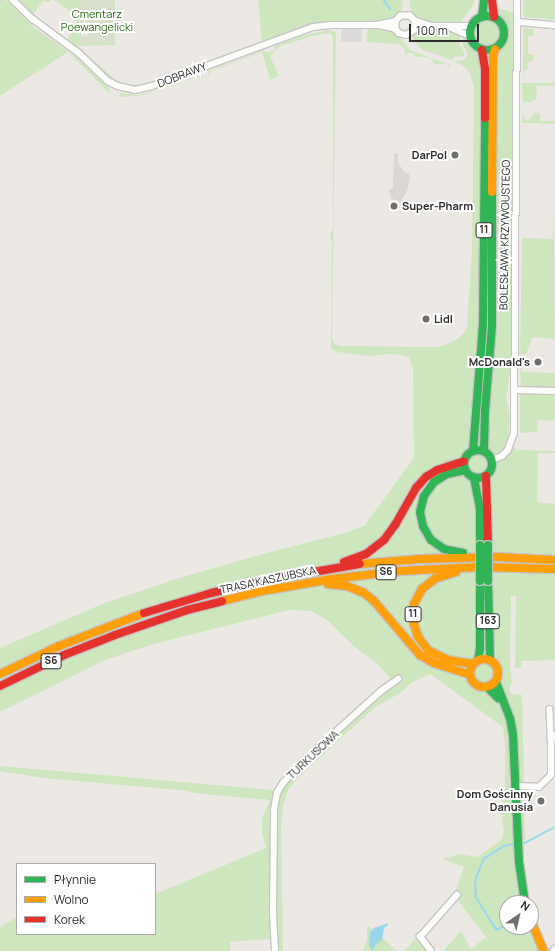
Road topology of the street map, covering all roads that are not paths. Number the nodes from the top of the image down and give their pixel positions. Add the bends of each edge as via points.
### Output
1 (13, 0) edge
2 (484, 0) edge
3 (492, 0) edge
4 (517, 0) edge
5 (482, 17) junction
6 (494, 17) junction
7 (396, 21) junction
8 (414, 21) junction
9 (517, 22) junction
10 (377, 25) junction
11 (555, 25) edge
12 (432, 26) junction
13 (471, 26) junction
14 (450, 27) junction
15 (396, 29) junction
16 (414, 30) junction
17 (470, 36) junction
18 (495, 49) junction
19 (482, 50) junction
20 (514, 390) junction
21 (555, 391) edge
22 (473, 451) junction
23 (484, 451) junction
24 (492, 460) junction
25 (464, 461) junction
26 (466, 470) junction
27 (486, 476) junction
28 (474, 478) junction
29 (484, 545) junction
30 (490, 557) junction
31 (555, 560) edge
32 (479, 567) junction
33 (555, 569) edge
34 (311, 572) junction
35 (484, 581) junction
36 (294, 585) junction
37 (490, 660) junction
38 (476, 662) junction
39 (0, 674) edge
40 (470, 675) junction
41 (398, 679) dead end
42 (496, 682) junction
43 (0, 686) edge
44 (487, 687) junction
45 (505, 706) junction
46 (550, 709) dead end
47 (553, 738) edge
48 (515, 786) junction
49 (457, 894) dead end
50 (524, 895) edge
51 (537, 935) edge
52 (275, 951) edge
53 (431, 951) edge
54 (544, 951) edge

1 - 10 street, DOBRAWY via 33,19 79,53 108,81 129,89 146,88 313,27
2 - 5 main road
3 - 6 main road, 11
4 - 9 street, BOLESŁAWA KRZYWOUSTEGO
5 - 6 main road
5 - 13 main road
6 - 18 main road, 11 via 502,24 504,33 502,41
7 - 8 street, DOBRAWY via 406,15
7 - 10 street, DOBRAWY
7 - 15 street
8 - 12 street, DOBRAWY
8 - 16 street
9 - 11 street
9 - 20 street, BOLESŁAWA KRZYWOUSTEGO
10 - 15 street, DOBRAWY
12 - 14 street, DOBRAWY
12 - 16 street, DOBRAWY
13 - 14 street, DOBRAWY
13 - 17 main road
14 - 17 street
15 - 16 street, DOBRAWY via 406,35
17 - 19 main road via 474,45
18 - 19 main road
18 - 23 main road, 11 via 492,325
19 - 22 main road, 11 via 485,69 484,325
20 - 21 street
20 - 24 street, BOLESŁAWA KRZYWOUSTEGO via 512,442 506,453
22 - 23 main road
22 - 25 main road
23 - 24 main road
24 - 27 main road via 492,469
25 - 26 main road
25 - 34 main road via 440,468 426,477 416,488 390,534 374,548 351,560
26 - 28 main road
26 - 30 main road via 444,476 431,485 422,502 421,522 430,538 441,547 452,552
27 - 28 main road
27 - 29 main road
28 - 29 main road
29 - 35 main road, bridge
30 - 31 main road, TRASA KASZUBSKA / S6
30 - 34 main road, TRASA KASZUBSKA / S6 via 394,561
32 - 33 main road, TRASA KASZUBSKA / S6
32 - 36 main road, TRASA KASZUBSKA / S6 via 394,571
32 - 38 main road, 11 via 432,580 419,594 413,614 418,637 429,651 448,660
34 - 39 main road, TRASA KASZUBSKA / S6 via 227,589 160,608 86,635
35 - 37 main road, 163
35 - 38 main road via 480,649
36 - 40 main road via 338,584 360,591 374,601 420,655 434,663
36 - 43 main road, TRASA KASZUBSKA / S6 via 213,603 138,626 64,655
37 - 38 main road
37 - 42 main road, 163 via 496,664 498,670
38 - 40 main road
40 - 44 main road, 163 via 477,685
41 - 52 street, TURKUSOWA via 381,690 300,764 283,782 277,793 274,810
42 - 44 main road
42 - 45 main road, 163
44 - 45 main road, 163
45 - 48 main road, 163 via 513,736
46 - 47 street
47 - 48 street via 550,776 539,787
48 - 50 main road, 163
49 - 53 street via 420,937
51 - 54 main road

